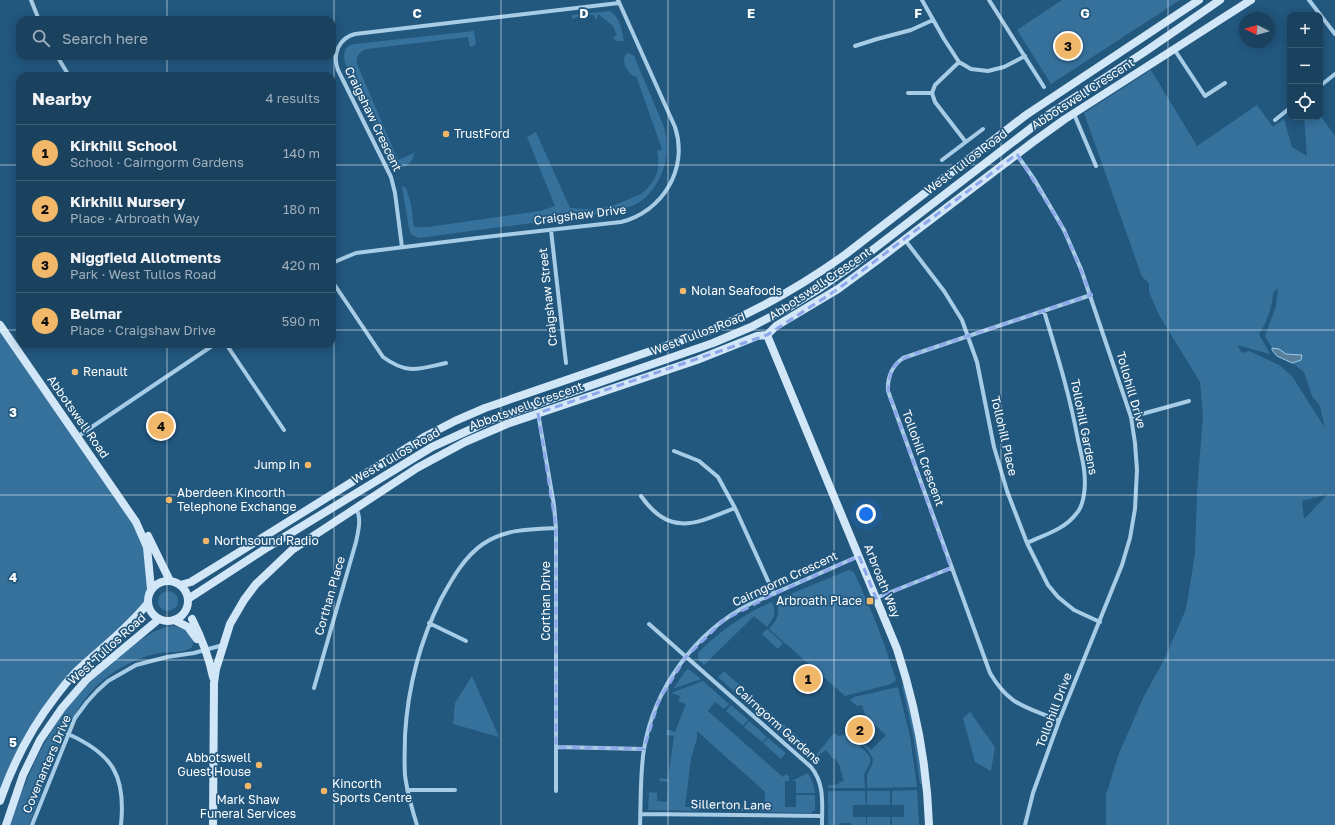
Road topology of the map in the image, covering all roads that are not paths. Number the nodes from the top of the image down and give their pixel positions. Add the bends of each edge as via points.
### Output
1 (32, 0) edge
2 (922, 0) edge
3 (989, 0) edge
4 (1199, 0) edge
5 (1220, 0) edge
6 (1251, 0) edge
7 (1309, 0) edge
8 (618, 1) edge
9 (38, 16) edge
10 (933, 20) junction
11 (1335, 34) edge
12 (854, 46) dead end
13 (1174, 49) junction
14 (1025, 56) junction
15 (59, 60) edge
16 (959, 62) junction
17 (67, 72) edge
18 (1335, 74) edge
19 (1225, 83) dead end
20 (1322, 84) edge
21 (1044, 87) dead end
22 (908, 93) dead end
23 (932, 93) junction
24 (1287, 110) edge
25 (1074, 114) junction
26 (1275, 120) dead end
27 (983, 128) dead end
28 (965, 141) junction
29 (1017, 154) junction
30 (942, 160) dead end
31 (1096, 166) dead end
32 (551, 230) junction
33 (905, 240) junction
34 (402, 247) junction
35 (336, 261) edge
36 (336, 287) edge
37 (1091, 295) junction
38 (1044, 311) junction
39 (0, 325) edge
40 (766, 335) junction
41 (968, 336) junction
42 (209, 348) edge
43 (229, 348) edge
44 (446, 363) dead end
45 (566, 363) dead end
46 (1189, 401) dead end
47 (538, 413) junction
48 (1131, 417) junction
49 (284, 430) dead end
50 (77, 437) junction
51 (674, 451) dead end
52 (641, 496) dead end
53 (735, 508) junction
54 (356, 509) junction
55 (136, 522) junction
56 (556, 528) junction
57 (1027, 543) junction
58 (859, 556) junction
59 (951, 568) junction
60 (170, 581) junction
61 (180, 585) junction
62 (151, 589) junction
63 (774, 594) junction
64 (876, 598) junction
65 (188, 599) junction
66 (148, 603) junction
67 (159, 618) junction
68 (192, 619) dead end
69 (174, 620) junction
70 (1100, 622) junction
71 (429, 623) junction
72 (649, 624) dead end
73 (466, 641) dead end
74 (223, 644) junction
75 (204, 650) junction
76 (686, 657) junction
77 (214, 683) junction
78 (314, 688) dead end
79 (1059, 721) junction
80 (68, 734) junction
81 (556, 747) junction
82 (644, 749) junction
83 (407, 790) junction
84 (455, 790) dead end
85 (556, 790) dead end
86 (0, 801) edge
87 (640, 814) junction
88 (822, 816) junction
89 (6, 825) edge
90 (32, 825) edge
91 (121, 825) edge
92 (213, 825) edge
93 (417, 825) edge
94 (640, 825) edge
95 (822, 825) edge
96 (929, 825) edge
97 (1025, 825) edge

1 - 9 street
2 - 10 street
3 - 14 street
4 - 61 main road, West Tullos Road via 1026,115 846,254 782,297 712,330 485,408 455,421 426,436 191,582
5 - 65 main road, West Tullos Road via 1048,115 853,265 786,309 713,343 489,420 460,433 425,451
6 - 13 main road, Abbotswell Crescent
7 - 11 street
8 - 32 street, Craigshaw Drive via 677,134 678,160 674,177 655,206 631,220
8 - 34 street, Craigshaw Crescent via 355,34 344,38 336,56 336,65 392,180
10 - 12 street via 911,30
10 - 16 street
13 - 19 street via 1205,96
13 - 25 main road, Abbotswell Crescent
14 - 16 street via 1004,67 988,71 972,69
14 - 21 street
15 - 17 street
16 - 23 street via 935,85
18 - 20 street
22 - 23 street
23 - 28 street
24 - 26 street
25 - 29 main road, Abbotswell Crescent
25 - 31 street
27 - 28 street
28 - 30 street
29 - 33 main road, Abbotswell Crescent
29 - 37 street, Tollohill Drive via 1064,230
32 - 34 street, Craigshaw Drive
32 - 45 street, Craigshaw Street
33 - 40 main road, Abbotswell Crescent
33 - 41 street, Tollohill Place via 944,291 962,320
34 - 35 street, Craigshaw Drive via 356,253
36 - 44 street via 383,357 404,369 413,370
37 - 38 street, Tollohill Crescent
37 - 48 street, Tollohill Drive
38 - 41 street, Tollohill Crescent
38 - 57 street, Tollohill Gardens via 1068,389 1085,480 1084,494 1077,513 1068,522
39 - 50 main road, Abbotswell Road
40 - 47 main road, Abbotswell Crescent
40 - 58 main road, Arbroath Way
41 - 57 street, Tollohill Place via 981,378 994,447 1007,491
41 - 59 street, Tollohill Crescent via 904,358 891,370 887,384
42 - 50 street
43 - 49 street
46 - 48 street
47 - 54 main road, Abbotswell Crescent via 465,442 417,468
47 - 56 street, Corthan Drive
48 - 70 street, Tollohill Drive via 1137,470 1135,509 1122,565
50 - 55 main road, Abbotswell Road
51 - 53 street via 699,461 718,477
52 - 53 street via 658,515 676,523 699,522
53 - 63 street
54 - 74 main road, Abbotswell Crescent via 292,550 267,572 244,600 230,624
54 - 78 street, Corthan Place via 359,520 356,542
55 - 60 main road via 144,529
55 - 62 main road via 148,547
56 - 71 street via 517,531 500,535 483,544 466,559
56 - 81 street, Corthan Drive
57 - 70 street, Tollohill Place via 1048,585 1058,597 1074,610
58 - 63 street, Cairngorm Crescent
58 - 64 main road, Arbroath Way
59 - 64 street
59 - 79 street, Tollohill Crescent via 996,683 1018,704
60 - 61 main road
60 - 62 main road via 160,582
61 - 65 main road
62 - 66 main road
63 - 76 street, Cairngorm Crescent via 746,606 724,620
64 - 96 main road, Arbroath Way via 897,649 913,702 924,758
65 - 69 main road via 185,612
66 - 67 main road via 150,610
66 - 86 main road, West Tullos Road via 118,636 79,669 52,700 20,752
67 - 69 main road
67 - 89 main road, West Tullos Road via 87,679 62,708 40,740 23,775
68 - 75 main road, Abbotswell Crescent via 200,633
69 - 75 main road, Abbotswell Crescent via 188,627
70 - 79 street, Tollohill Drive
71 - 73 street
71 - 83 street via 418,653 408,697 405,747
72 - 76 street
74 - 75 street, Covenanters Drive
74 - 77 main road, Abbotswell Crescent
75 - 77 main road, Abbotswell Crescent via 211,664
75 - 80 street, Covenanters Drive via 151,660 121,672 87,702 75,718
76 - 82 street, Cairngorm Crescent via 659,700
76 - 88 street, Cairngorm Gardens via 811,767 822,789
77 - 92 main road, Abbotswell Crescent
79 - 97 street, Tollohill Drive via 1032,792
80 - 90 street, Covenanters Drive
80 - 91 street via 100,752 113,768 119,780 123,805
81 - 82 street
81 - 85 street, Corthan Drive
82 - 87 street, Cairngorm Crescent
83 - 84 street
83 - 93 street
87 - 88 street, Sillerton Lane
87 - 94 street, Cairngorm Crescent
88 - 95 street, Cairngorm Gardens

